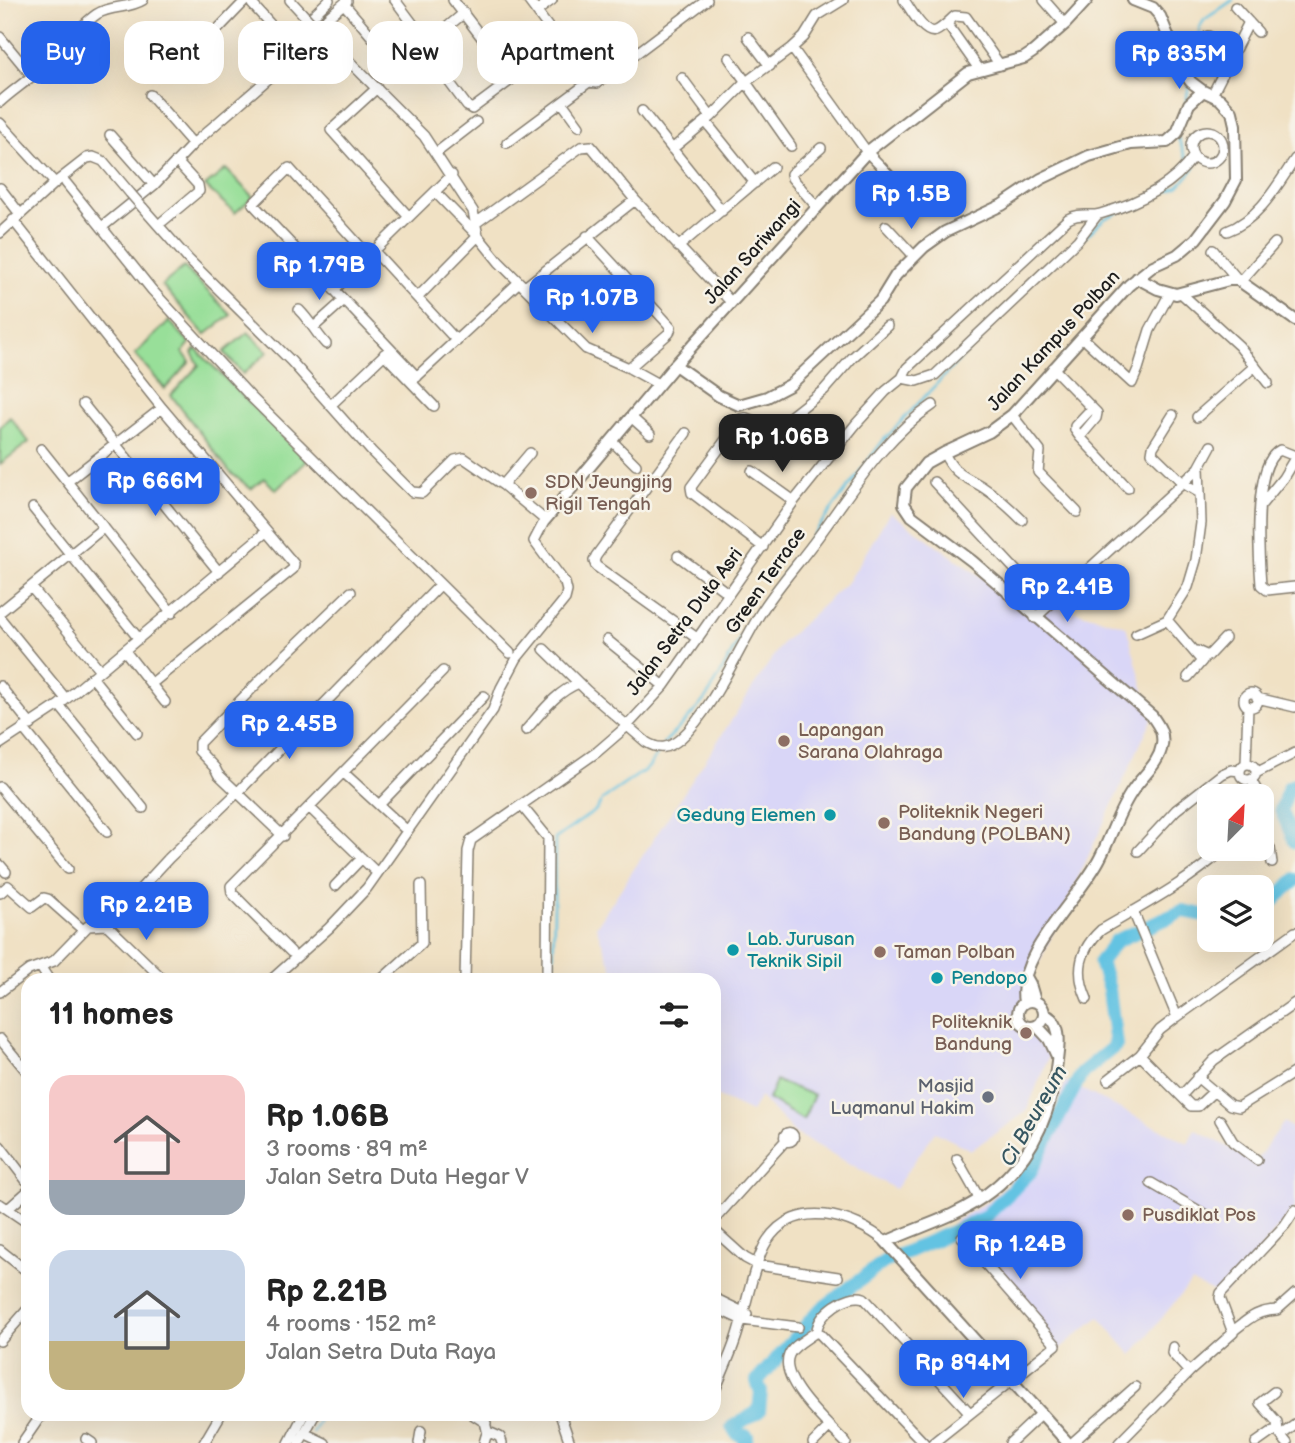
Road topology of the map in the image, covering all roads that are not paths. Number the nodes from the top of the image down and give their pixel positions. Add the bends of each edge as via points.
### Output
1 (143, 0) edge
2 (290, 0) edge
3 (329, 0) edge
4 (395, 0) edge
5 (453, 0) edge
6 (528, 0) edge
7 (552, 0) edge
8 (707, 0) edge
9 (843, 0) edge
10 (904, 0) edge
11 (1044, 0) edge
12 (1087, 0) edge
13 (1133, 0) edge
14 (249, 2) edge
15 (346, 2) edge
16 (1235, 7) dead end
17 (537, 11) junction
18 (464, 13) junction
19 (327, 18) dead end
20 (90, 21) edge
21 (267, 21) edge
22 (306, 21) edge
23 (454, 21) edge
24 (544, 21) edge
25 (1249, 22) junction
26 (224, 24) edge
27 (1065, 24) junction
28 (950, 28) dead end
29 (1258, 32) dead end
30 (1208, 36) dead end
31 (0, 37) edge
32 (748, 37) dead end
33 (792, 48) junction
34 (1235, 49) junction
35 (638, 52) edge
36 (729, 58) dead end
37 (21, 63) edge
38 (1000, 65) junction
39 (769, 66) junction
40 (979, 69) junction
41 (681, 78) dead end
42 (746, 82) junction
43 (22, 84) edge
44 (262, 84) edge
45 (451, 84) edge
46 (587, 84) edge
47 (377, 88) junction
48 (1207, 93) junction
49 (150, 95) dead end
50 (0, 102) edge
51 (563, 104) junction
52 (642, 111) dead end
53 (708, 119) junction
54 (476, 122) dead end
55 (0, 123) edge
56 (579, 126) dead end
57 (110, 135) dead end
58 (507, 143) dead end
59 (193, 144) junction
60 (791, 146) dead end
61 (821, 148) dead end
62 (672, 149) junction
63 (867, 152) junction
64 (436, 153) junction
65 (1193, 157) dead end
66 (1295, 159) edge
67 (177, 162) junction
68 (773, 167) dead end
69 (452, 175) junction
70 (55, 183) junction
71 (66, 183) dead end
72 (755, 183) junction
73 (154, 185) junction
74 (0, 188) edge
75 (435, 191) junction
76 (635, 200) junction
77 (919, 206) dead end
78 (817, 207) junction
79 (722, 211) junction
80 (1097, 215) junction
81 (17, 217) junction
82 (409, 217) junction
83 (163, 221) dead end
84 (476, 223) junction
85 (886, 226) dead end
86 (102, 227) junction
87 (1227, 232) dead end
88 (0, 233) edge
89 (478, 236) junction
90 (587, 236) junction
91 (1275, 243) dead end
92 (678, 247) junction
93 (1213, 250) dead end
94 (371, 253) junction
95 (914, 256) junction
96 (1137, 278) junction
97 (1239, 281) junction
98 (522, 284) junction
99 (334, 290) junction
100 (1170, 293) junction
101 (1182, 294) junction
102 (418, 297) junction
103 (344, 300) junction
104 (730, 301) junction
105 (299, 310) dead end
106 (1295, 320) edge
107 (315, 326) junction
108 (887, 326) dead end
109 (1082, 337) junction
110 (457, 341) junction
111 (326, 344) dead end
112 (387, 351) junction
113 (675, 365) junction
114 (1255, 366) junction
115 (629, 368) junction
116 (1053, 368) junction
117 (902, 378) junction
118 (414, 379) junction
119 (1268, 383) dead end
120 (658, 384) junction
121 (83, 404) dead end
122 (331, 405) junction
123 (933, 405) dead end
124 (434, 407) dead end
125 (162, 408) junction
126 (1012, 415) junction
127 (1173, 415) dead end
128 (631, 417) junction
129 (1197, 417) dead end
130 (686, 433) dead end
131 (650, 434) dead end
132 (612, 441) junction
133 (115, 445) junction
134 (1211, 446) dead end
135 (41, 449) dead end
136 (530, 453) dead end
137 (944, 453) junction
138 (1295, 457) edge
139 (636, 465) dead end
140 (1199, 468) junction
141 (752, 471) dead end
142 (68, 481) junction
143 (933, 482) dead end
144 (1183, 483) junction
145 (503, 485) junction
146 (1128, 488) dead end
147 (1200, 493) junction
148 (794, 501) junction
149 (1260, 506) junction
150 (33, 508) dead end
151 (1077, 512) dead end
152 (545, 520) junction
153 (1022, 520) dead end
154 (103, 528) junction
155 (266, 532) junction
156 (763, 547) junction
157 (71, 554) junction
158 (678, 556) dead end
159 (219, 572) junction
160 (440, 585) junction
161 (31, 587) junction
162 (1295, 587) edge
163 (351, 592) dead end
164 (729, 594) junction
165 (1008, 594) junction
166 (0, 612) edge
167 (172, 613) junction
168 (0, 618) edge
169 (1035, 618) junction
170 (1167, 620) junction
171 (1136, 634) dead end
172 (1225, 638) dead end
173 (139, 639) junction
174 (698, 639) junction
175 (607, 640) dead end
176 (1190, 646) junction
177 (544, 649) dead end
178 (125, 651) junction
179 (510, 653) dead end
180 (100, 670) junction
181 (443, 671) dead end
182 (92, 677) junction
183 (1188, 677) dead end
184 (579, 683) junction
185 (151, 684) junction
186 (0, 686) edge
187 (664, 686) junction
188 (484, 696) dead end
189 (63, 702) junction
190 (165, 702) dead end
191 (1295, 707) edge
192 (27, 727) junction
193 (626, 727) junction
194 (526, 730) dead end
195 (137, 733) dead end
196 (0, 744) edge
197 (1295, 753) edge
198 (1243, 767) junction
199 (344, 773) junction
200 (1253, 777) junction
201 (1255, 784) edge
202 (0, 788) edge
203 (239, 791) junction
204 (379, 805) junction
205 (521, 805) junction
206 (144, 808) dead end
207 (310, 808) junction
208 (404, 828) dead end
209 (107, 832) dead end
210 (283, 836) junction
211 (1138, 851) dead end
212 (362, 858) junction
213 (1210, 861) edge
214 (68, 869) dead end
215 (374, 870) dead end
216 (421, 885) dead end
217 (335, 886) dead end
218 (0, 892) edge
219 (1133, 911) junction
220 (107, 925) junction
221 (83, 930) junction
222 (1295, 932) edge
223 (291, 952) dead end
224 (40, 966) junction
225 (25, 973) edge
226 (45, 973) edge
227 (157, 973) edge
228 (279, 973) edge
229 (389, 973) edge
230 (465, 973) edge
231 (547, 973) edge
232 (21, 976) edge
233 (0, 992) edge
234 (1087, 999) dead end
235 (1029, 1002) junction
236 (1295, 1003) edge
237 (1044, 1014) junction
238 (1177, 1017) junction
239 (1037, 1026) junction
240 (0, 1039) edge
241 (1140, 1055) junction
242 (1058, 1056) junction
243 (21, 1064) edge
244 (1295, 1072) edge
245 (1197, 1077) junction
246 (1108, 1080) dead end
247 (1213, 1092) junction
248 (1181, 1096) junction
249 (1220, 1120) dead end
250 (786, 1140) dead end
251 (0, 1146) edge
252 (957, 1159) dead end
253 (1257, 1160) dead end
254 (21, 1173) edge
255 (1151, 1183) dead end
256 (21, 1195) edge
257 (979, 1198) junction
258 (4, 1206) edge
259 (1295, 1210) edge
260 (721, 1212) edge
261 (1204, 1214) dead end
262 (21, 1218) edge
263 (721, 1236) edge
264 (961, 1237) dead end
265 (890, 1245) junction
266 (0, 1250) edge
267 (758, 1265) junction
268 (21, 1266) edge
269 (838, 1277) dead end
270 (1295, 1294) edge
271 (721, 1302) edge
272 (721, 1309) edge
273 (743, 1316) junction
274 (21, 1317) edge
275 (798, 1327) dead end
276 (817, 1331) junction
277 (1233, 1331) junction
278 (0, 1341) edge
279 (1173, 1347) dead end
280 (1189, 1372) junction
281 (721, 1375) edge
282 (1012, 1379) junction
283 (1135, 1387) dead end
284 (1274, 1391) dead end
285 (970, 1413) junction
286 (1042, 1413) junction
287 (37, 1421) edge
288 (218, 1421) edge
289 (300, 1421) edge
290 (310, 1421) edge
291 (484, 1421) edge
292 (562, 1421) edge
293 (1295, 1425) edge
294 (830, 1426) junction
295 (421, 1431) dead end
296 (304, 1433) junction
297 (1282, 1437) edge
298 (486, 1439) edge
299 (1123, 1442) edge
300 (22, 1443) edge
301 (204, 1443) edge
302 (289, 1443) edge
303 (299, 1443) edge
304 (325, 1443) edge
305 (419, 1443) edge
306 (502, 1443) edge
307 (570, 1443) edge
308 (813, 1443) edge
309 (846, 1443) edge
310 (924, 1443) edge
311 (933, 1443) edge
312 (1010, 1443) edge
313 (1070, 1443) edge
314 (1256, 1443) edge

1 - 20 street via 110,8
2 - 47 street, bridge
3 - 22 street
4 - 15 street via 422,36 392,60
5 - 18 street
6 - 17 street
7 - 17 street
8 - 35 street
9 - 33 street via 817,16
10 - 38 street via 930,31 936,32 955,16 966,17
11 - 27 street
12 - 27 street, Jalan Sariwangi
13 - 48 street, Jalan Kampus Polban via 1157,10 1182,70
14 - 21 street
14 - 26 street
15 - 19 street
16 - 25 street
17 - 24 street
18 - 23 street
18 - 45 street via 511,80 472,108
25 - 29 street
25 - 34 street
27 - 38 street, Jalan Sariwangi via 1033,52
28 - 40 street
30 - 34 street
31 - 37 street
32 - 39 street
33 - 39 street
33 - 63 street
34 - 48 street
36 - 42 street
38 - 40 street, Jalan Sariwangi
39 - 42 street
40 - 63 street, Jalan Sariwangi via 959,78
41 - 53 street
42 - 53 street
42 - 60 street
43 - 50 street
44 - 59 street
46 - 51 street
47 - 64 street
47 - 82 street via 331,130
48 - 95 street via 1194,98 1177,133 1167,142 1111,148 1045,177 1002,205 945,232
48 - 96 street, Jalan Kampus Polban via 1226,104 1234,116 1236,180 1187,248
49 - 59 street
51 - 56 street
51 - 58 street
52 - 62 street
53 - 62 street
53 - 72 street
54 - 64 street
55 - 70 street
57 - 73 street
59 - 67 street
61 - 78 street via 791,174
62 - 79 street
63 - 77 street
63 - 78 street, Jalan Sariwangi
64 - 69 street
65 - 80 street, Jalan Setra Duta Asri via 1173,181
66 - 87 street via 1249,219
67 - 73 street
67 - 83 street via 199,191
68 - 72 street
69 - 75 street
69 - 84 street
70 - 81 street
70 - 122 street, bridge via 87,159 103,161 195,267
71 - 86 street
72 - 79 street
73 - 86 street
74 - 81 street
75 - 82 street
75 - 89 street
76 - 84 street via 594,148 584,145
76 - 90 street
76 - 92 street
78 - 104 street, Jalan Sariwangi
79 - 92 street
80 - 117 street, Jalan Setra Duta Asri via 1068,219 907,368
80 - 117 street, Jalan Setra Duta Asri via 1078,240 935,375 917,382
81 - 88 street
81 - 125 street
82 - 94 street
84 - 89 street
85 - 95 street
86 - 160 street via 152,290 252,398
89 - 98 street
89 - 102 street
90 - 98 street
90 - 115 street via 671,327
91 - 97 street
92 - 104 street
93 - 97 street
94 - 99 street
94 - 99 street via 289,168 253,204
94 - 102 street
95 - 113 street via 880,300 790,385 767,397 739,405
96 - 100 street
96 - 109 street, Jalan Kampus Polban
97 - 101 street
97 - 106 street
98 - 110 street
98 - 115 street via 586,349
99 - 103 street
100 - 101 street
100 - 109 street via 1150,330 1132,383
101 - 114 street
102 - 110 street
103 - 107 street
103 - 112 street
104 - 113 street, Jalan Sariwangi
105 - 107 street
107 - 111 street
108 - 156 street via 824,390 782,424 741,419 691,487 692,494
109 - 116 street, Jalan Kampus Polban
110 - 118 street
112 - 118 street
112 - 122 street
113 - 120 street, Jalan Sariwangi
114 - 119 street
114 - 129 street
115 - 120 street
116 - 126 street, Jalan Kampus Polban
116 - 146 street via 1092,408 1075,430
117 - 148 street, Jalan Setra Duta Asri via 856,425
118 - 124 street
120 - 128 street, Jalan Sariwangi
121 - 133 street
122 - 145 street via 412,492 425,491 458,458
123 - 193 street, Green Terrace via 911,419 868,467 762,611 688,731 664,749 655,748
125 - 133 street
125 - 155 street
126 - 137 street, Jalan Kampus Polban via 989,432
126 - 151 street via 1040,451 1038,472
127 - 144 street via 1152,451
128 - 131 street
128 - 132 street, Jalan Sariwangi
130 - 174 street via 594,561
132 - 139 street
132 - 152 street, Jalan Sariwangi
133 - 142 street
133 - 159 street
134 - 140 street
135 - 142 street
136 - 145 street
137 - 153 street via 958,474 1001,500
137 - 165 street, Jalan Kampus Polban via 910,480 904,504 912,516
138 - 149 street
138 - 149 street via 1280,450 1274,454 1263,475
140 - 144 street
140 - 147 street
141 - 148 street
142 - 154 street
143 - 165 street via 1021,576
144 - 147 street
144 - 169 street
145 - 152 street
147 - 170 street via 1196,560 1188,587
148 - 156 street, Jalan Setra Duta Asri
149 - 162 street via 1262,588
150 - 157 street
152 - 228 street via 534,541 565,583 566,597 517,658 492,710 367,888
154 - 157 street
154 - 167 street
155 - 159 street
155 - 185 street via 292,559 292,569
156 - 164 street, Jalan Setra Duta Asri
157 - 161 street
157 - 173 street
158 - 164 street
159 - 167 street
160 - 179 street
160 - 203 street
161 - 166 street
161 - 180 street
163 - 203 street via 199,743 199,751
164 - 174 street, Jalan Setra Duta Asri
165 - 169 street, Jalan Kampus Polban
167 - 173 street
168 - 189 street
169 - 235 street, Jalan Kampus Polban via 1152,716 1163,743 1158,759 1133,788 1115,820 1100,859 1046,934 1022,984
170 - 171 street
170 - 176 street
172 - 176 street via 1208,656
173 - 178 street
174 - 187 street, Jalan Setra Duta Asri
175 - 187 street
176 - 183 street via 1202,662
177 - 184 street
178 - 180 street
178 - 185 street
180 - 182 street
181 - 199 street
182 - 189 street
182 - 195 street
184 - 193 street
184 - 194 street via 567,687
185 - 190 street
186 - 192 street
187 - 193 street, Jalan Setra Duta Asri
188 - 204 street
189 - 192 street
189 - 206 street
191 - 198 street via 1248,694
192 - 196 street
192 - 209 street
193 - 205 street, Jalan Setra Duta Asri
197 - 200 street
198 - 200 street via 1253,766
198 - 200 street via 1242,779
198 - 211 street via 1222,774 1175,810
199 - 204 street
199 - 207 street
200 - 201 street
202 - 214 street
203 - 210 street
203 - 220 street
204 - 208 street
205 - 230 street, Jalan Setra Duta Asri via 470,843
205 - 231 street via 548,838
207 - 210 street
207 - 212 street
210 - 223 street via 231,890
212 - 215 street
212 - 217 street
213 - 219 street
216 - 229 street via 421,945
218 - 221 street via 8,886 32,907 46,898
219 - 234 street via 1101,930 1084,951 1079,972
219 - 238 street
220 - 221 street via 94,924
220 - 227 street
221 - 224 street via 54,961
222 - 238 street
224 - 225 street
224 - 226 street
232 - 233 street
235 - 237 street via 1040,1004
235 - 239 street via 1018,1010 1020,1021
236 - 245 street
237 - 239 street
237 - 242 street via 1057,1029
238 - 241 street
239 - 242 street
240 - 243 street
241 - 246 street
241 - 248 street
242 - 257 street via 1055,1087 1034,1142 1020,1164
244 - 247 street via 1239,1107
245 - 247 street
245 - 248 street
247 - 248 street via 1193,1107
249 - 253 street via 1233,1142
250 - 260 street
251 - 254 street
252 - 257 street
255 - 261 street
256 - 258 street
257 - 265 street
258 - 262 street
259 - 277 street via 1220,1295
263 - 267 street
264 - 282 street via 1056,1345
265 - 267 street via 848,1219 809,1214 776,1229 761,1251
265 - 282 street
266 - 268 street
267 - 269 street
267 - 273 street
270 - 277 street via 1277,1310 1255,1314
271 - 273 street
272 - 273 street
273 - 275 street
273 - 281 street
274 - 278 street
276 - 285 street via 821,1319 837,1305 860,1296
276 - 294 street via 793,1350 787,1363 793,1385
276 - 310 street
277 - 280 street
279 - 280 street via 1172,1353
280 - 299 street
282 - 285 street
282 - 286 street
283 - 313 street
284 - 297 street via 1261,1403 1277,1422
285 - 311 street
286 - 312 street
286 - 313 street
287 - 300 street
288 - 301 street
289 - 302 street
290 - 296 street
291 - 298 street
292 - 307 street
293 - 297 street
294 - 308 street
294 - 309 street
295 - 305 street
296 - 303 street
296 - 304 street
297 - 314 street via 1273,1431
298 - 306 street via 498,1434

